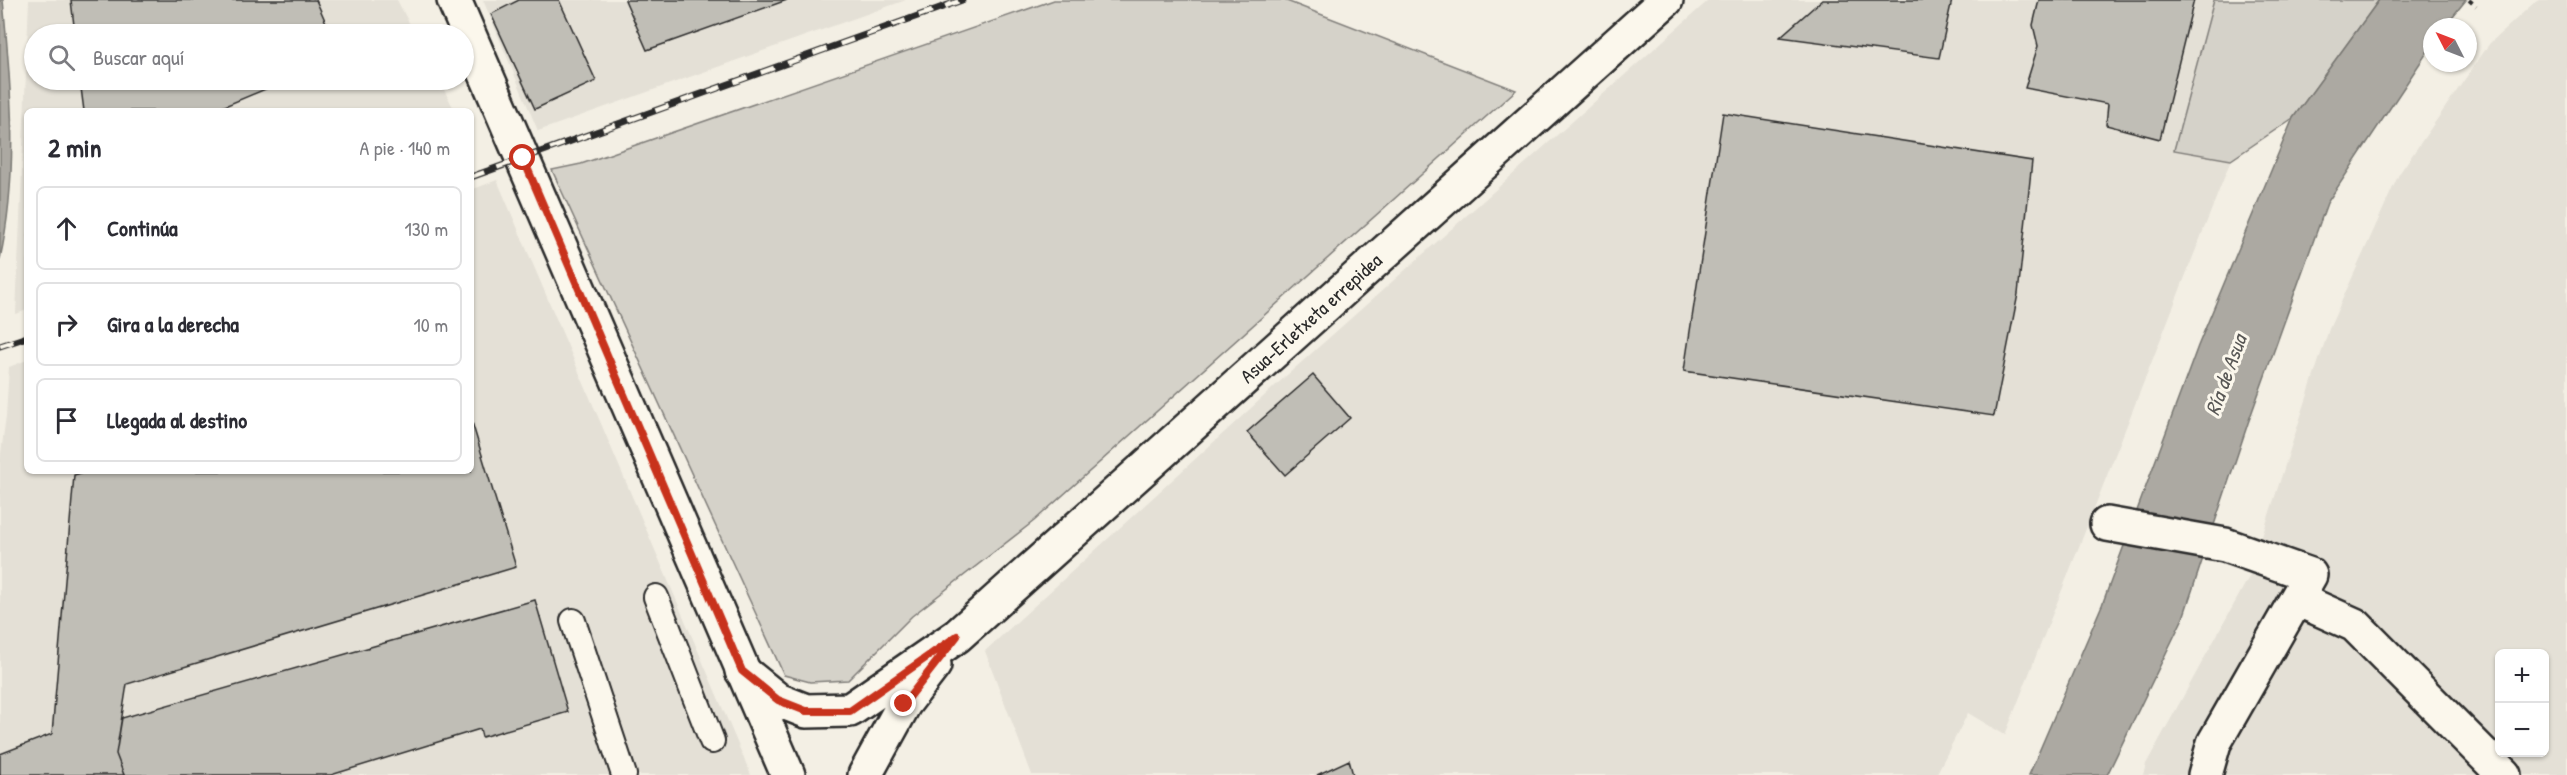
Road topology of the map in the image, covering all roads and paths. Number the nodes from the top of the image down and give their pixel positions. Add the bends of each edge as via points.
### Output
1 (454, 0) edge
2 (1666, 0) edge
3 (2469, 0) edge
4 (2476, 6) dead end
5 (464, 24) edge
6 (474, 47) edge
7 (2107, 524) dead end
8 (656, 597) dead end
9 (2297, 599) junction
10 (573, 621) dead end
11 (957, 636) junction
12 (742, 671) junction
13 (712, 741) dead end
14 (624, 775) edge
15 (788, 775) edge
16 (865, 775) edge
17 (2205, 775) edge
18 (2504, 775) edge

1 - 5 street
2 - 11 street, Asua-Erletxeta errepidea
3 - 4 path
6 - 12 street
7 - 9 street via 2225,545 2310,575
8 - 13 lane
9 - 17 street via 2214,743
9 - 18 street via 2355,625
10 - 14 lane
11 - 12 street via 850,711 806,711 778,700
11 - 16 street via 904,704
12 - 15 street

